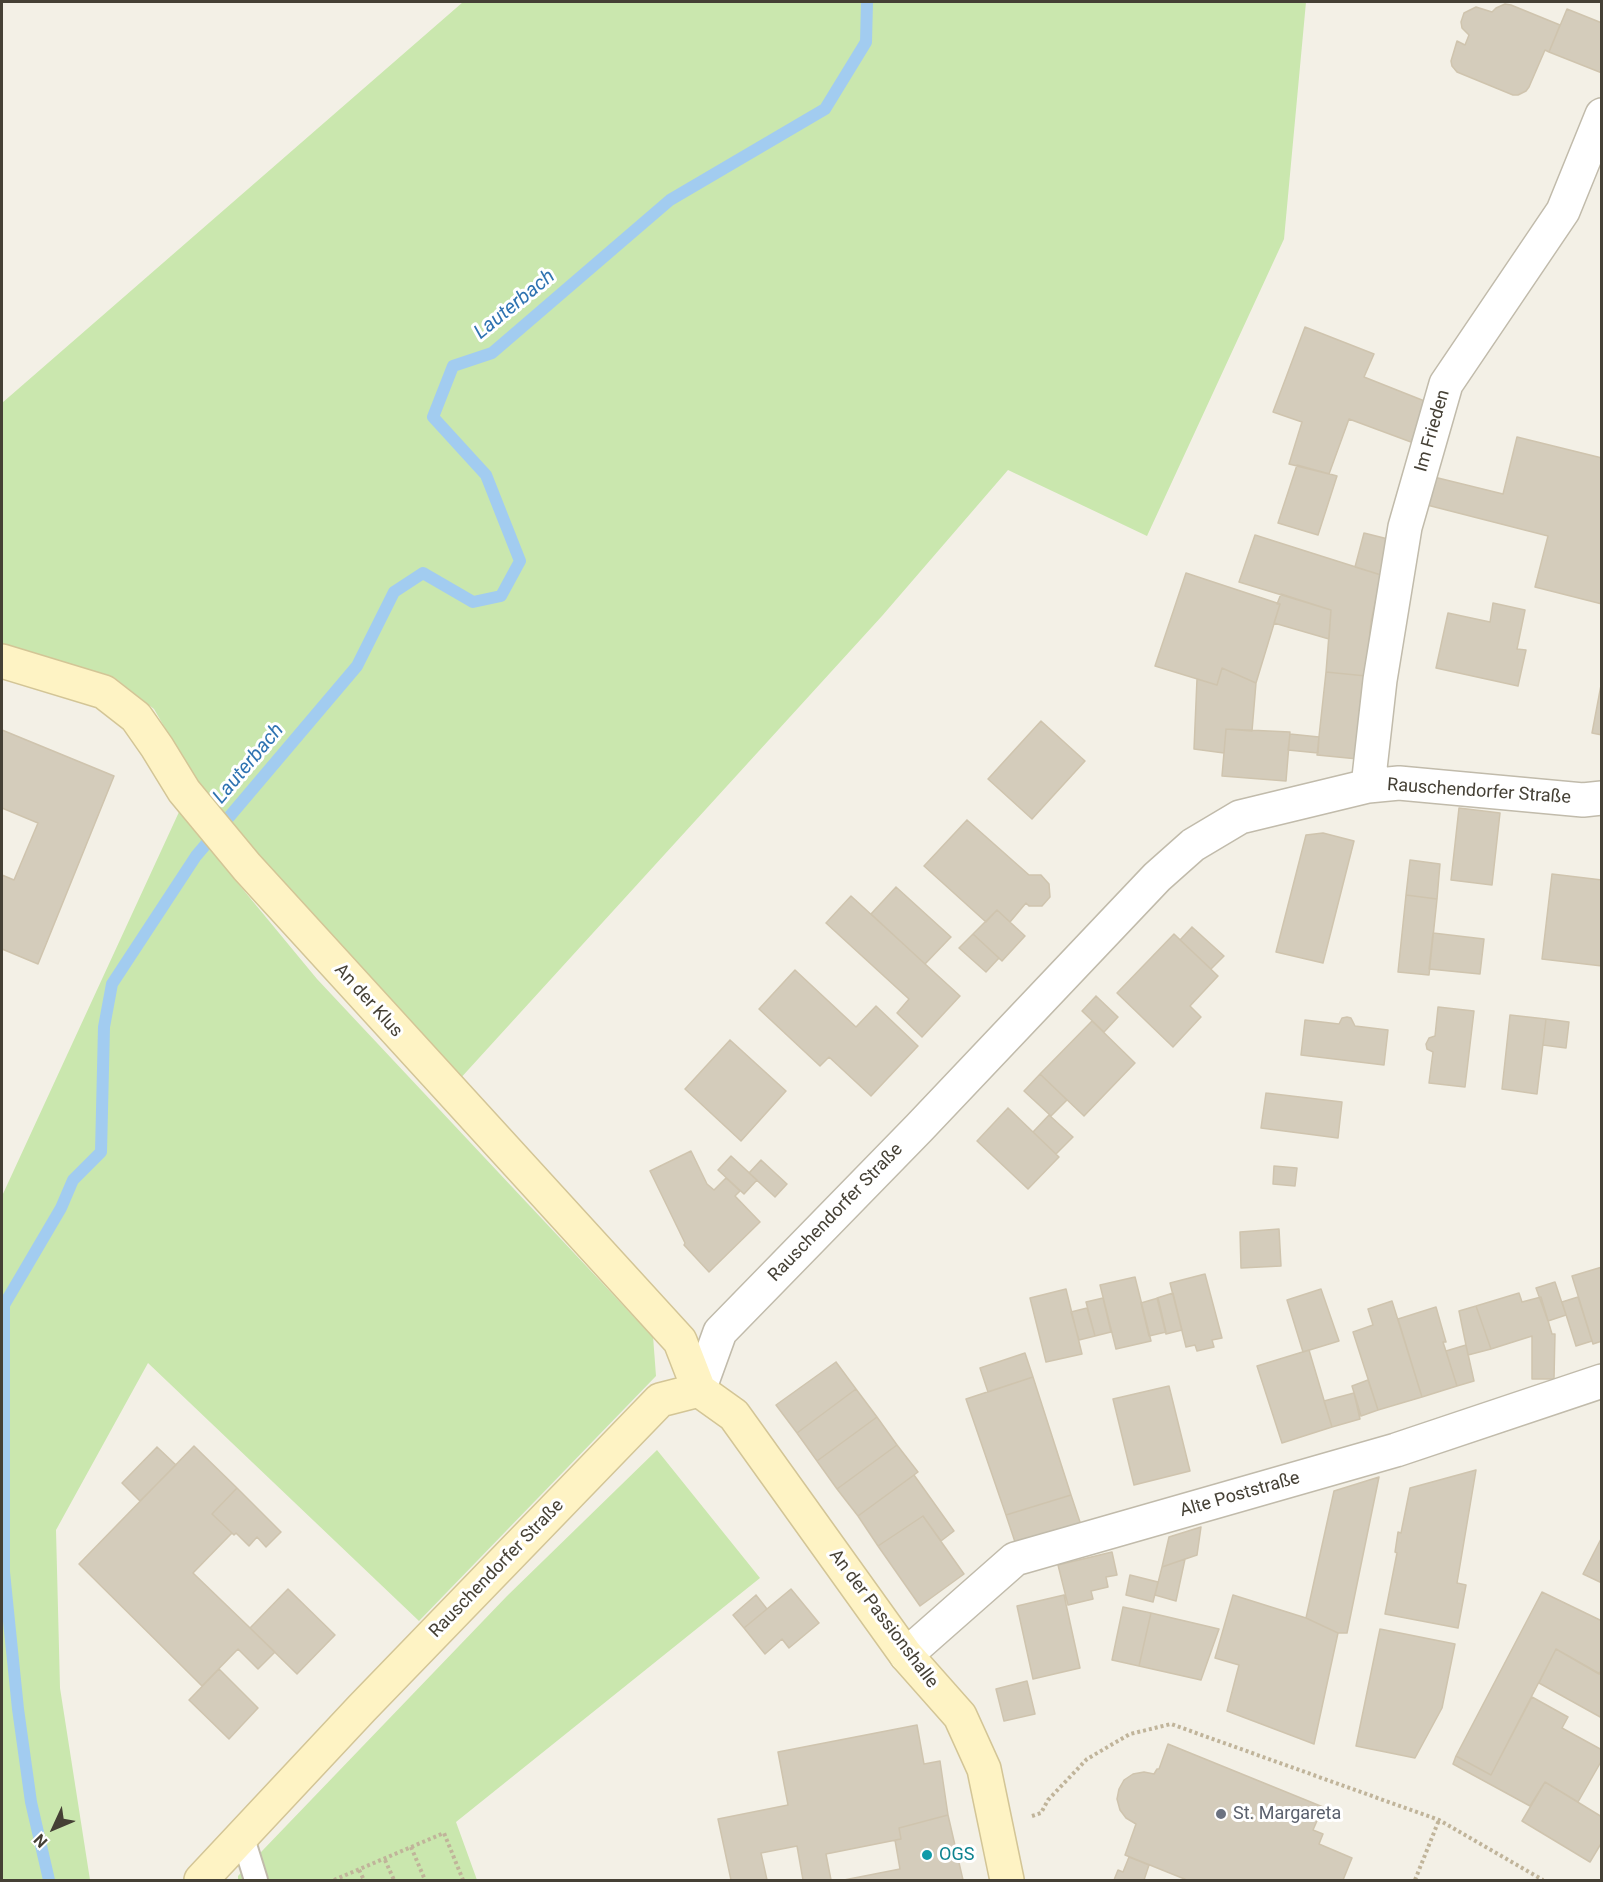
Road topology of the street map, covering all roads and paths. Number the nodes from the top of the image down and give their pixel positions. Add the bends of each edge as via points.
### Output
1 (1602, 115) edge
2 (2, 661) edge
3 (1368, 786) junction
4 (1602, 798) edge
5 (1602, 1381) edge
6 (699, 1390) junction
7 (906, 1655) junction
8 (1041, 1813) dead end
9 (1439, 1820) junction
10 (242, 1835) junction
11 (411, 1847) junction
12 (385, 1860) junction
13 (359, 1870) junction
14 (201, 1881) edge
15 (256, 1881) edge
16 (334, 1881) edge
17 (364, 1881) edge
18 (394, 1881) edge
19 (425, 1881) edge
20 (463, 1881) edge
21 (1007, 1881) edge
22 (1415, 1881) edge
23 (1543, 1881) edge

1 - 3 street, Im Frieden via 1563,211 1446,384 1405,527 1380,680
2 - 6 street, An der Klus via 104,692 136,717 184,791 247,867 680,1341
3 - 4 street, Rauschendorfer Straße via 1399,783 1583,800
3 - 6 street, Rauschendorfer Straße via 1240,817 1193,845 720,1332
5 - 7 street, Alte Poststraße via 1396,1450 1016,1559
6 - 7 street, An der Passionshalle via 734,1415
6 - 10 street, Rauschendorfer Straße via 660,1400
7 - 21 street, An der Passionshalle via 960,1716 984,1769
8 - 9 path via 1048,1800 1087,1759 1130,1734 1171,1724
9 - 22 path
9 - 23 path
10 - 14 street, Rauschendorfer Straße
10 - 15 lane
11 - 12 path
11 - 19 path
11 - 20 path via 444,1833
12 - 13 path
12 - 18 path
13 - 16 path
13 - 17 path

